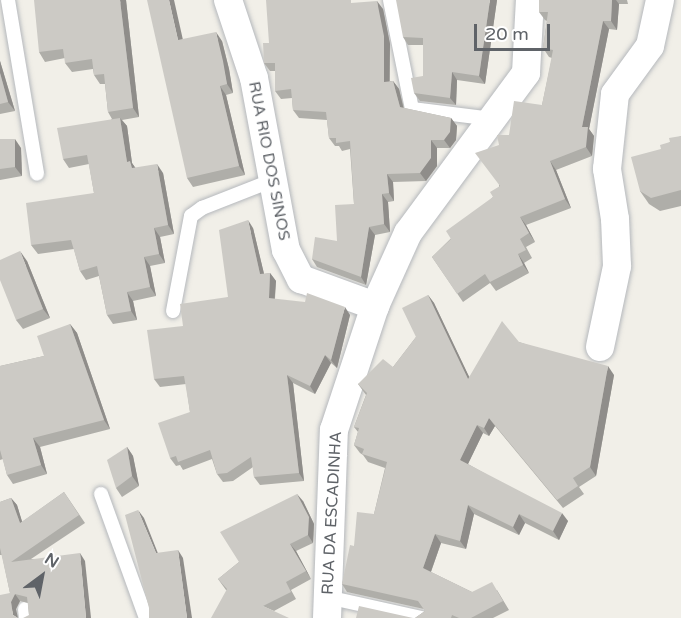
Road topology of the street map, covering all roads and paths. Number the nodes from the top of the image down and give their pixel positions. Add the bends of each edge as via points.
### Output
1 (8, 0) edge
2 (228, 0) edge
3 (390, 0) edge
4 (530, 0) edge
5 (660, 0) edge
6 (492, 119) junction
7 (37, 174) dead end
8 (273, 180) junction
9 (375, 306) junction
10 (173, 311) dead end
11 (600, 347) dead end
12 (101, 494) dead end
13 (327, 608) edge
14 (146, 618) edge
15 (422, 618) edge

1 - 7 lane
2 - 8 street, RUA RIO DOS SINOS via 254,78
3 - 6 lane via 412,110
4 - 6 street, RUA DA ESCADINHA via 526,73
5 - 11 street via 650,46 615,94 607,169 617,266
6 - 9 street, RUA DA ESCADINHA via 408,233
8 - 9 street, RUA RIO DOS SINOS via 286,250 301,279
8 - 10 lane via 202,207 191,216
9 - 13 street, RUA DA ESCADINHA via 334,430
12 - 14 lane
13 - 15 lane

